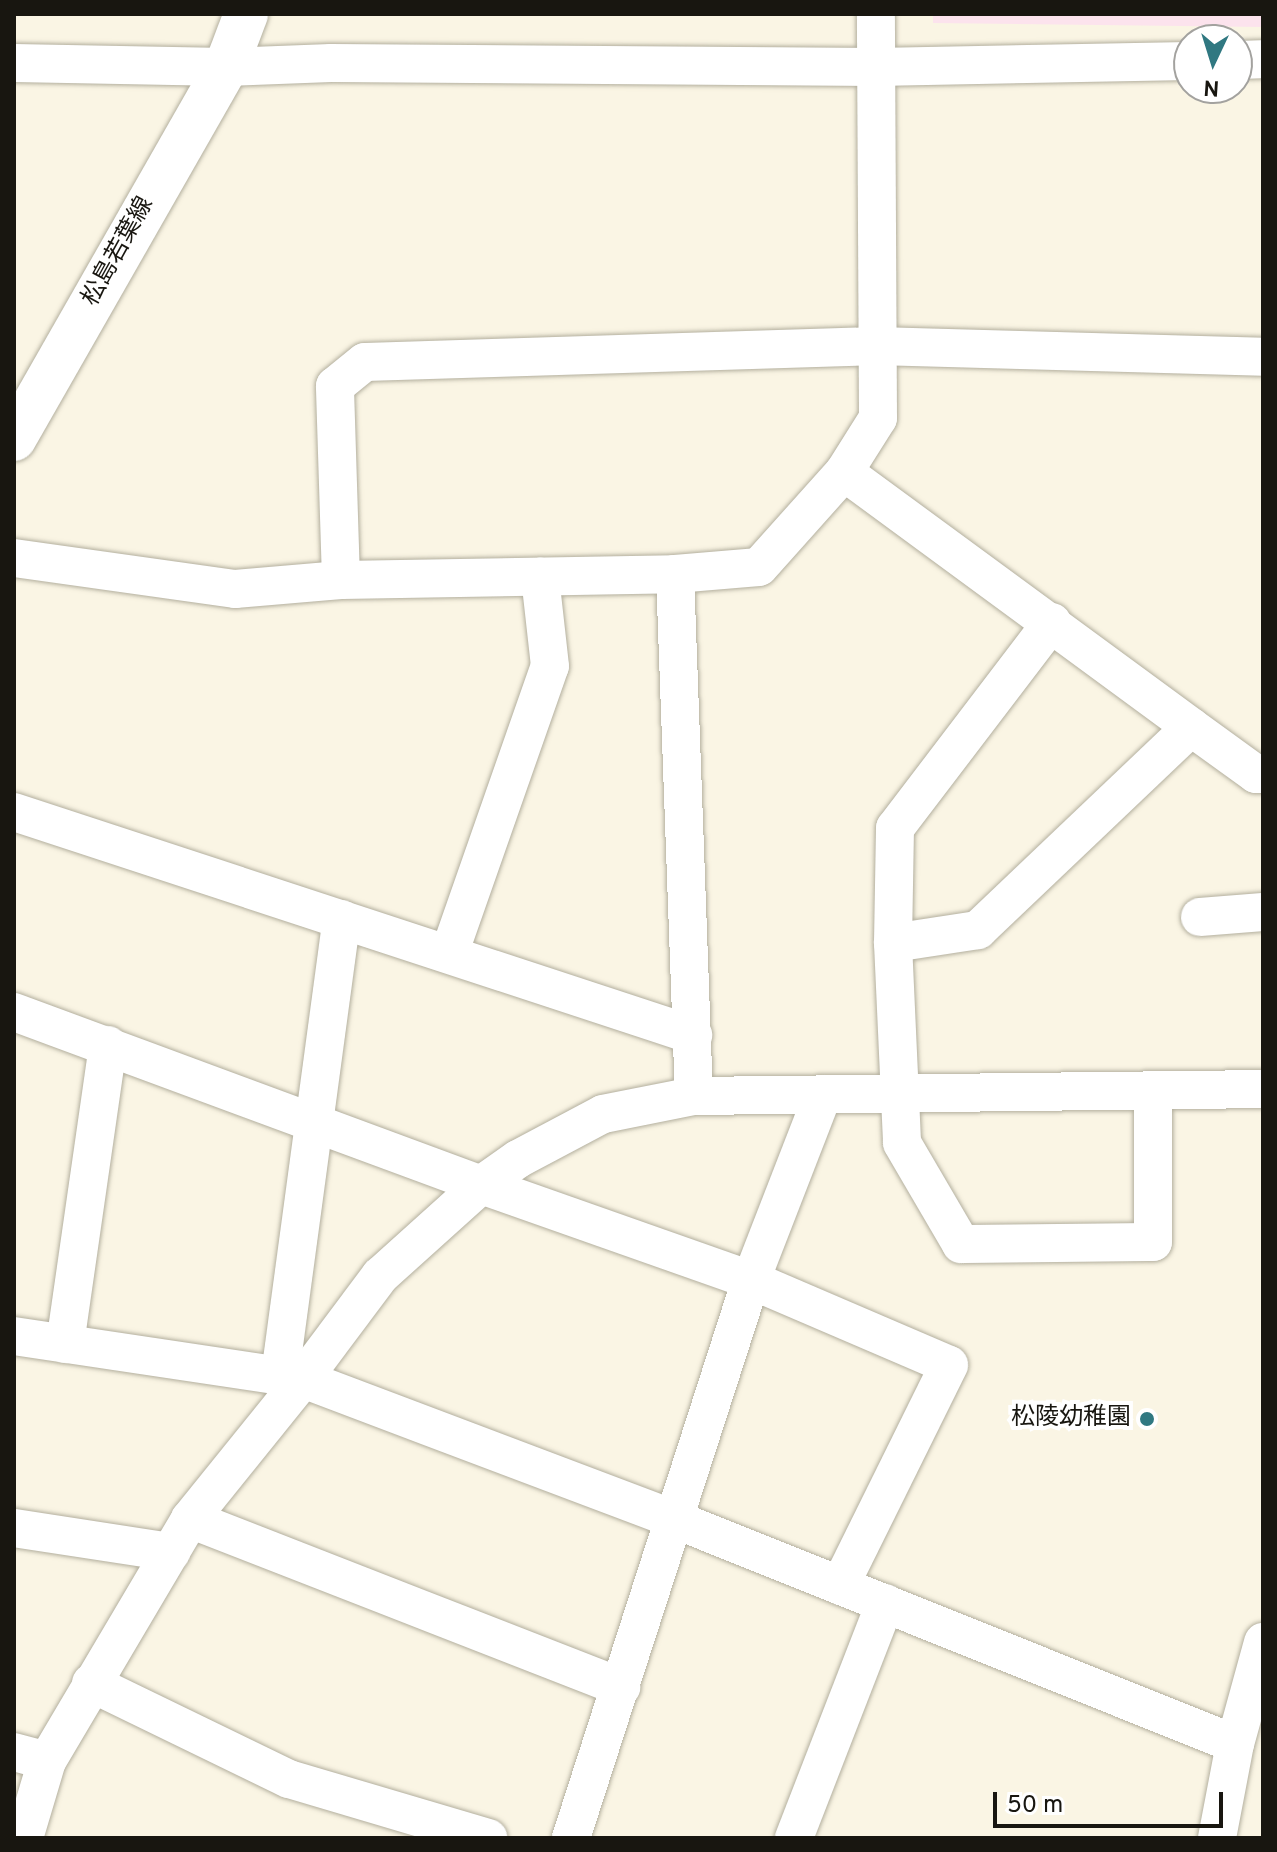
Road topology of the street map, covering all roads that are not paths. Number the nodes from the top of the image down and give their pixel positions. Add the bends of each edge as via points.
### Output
1 (223, 14) edge
2 (246, 14) edge
3 (255, 14) edge
4 (876, 14) edge
5 (1173, 61) edge
6 (14, 63) edge
7 (226, 67) junction
8 (876, 67) junction
9 (876, 346) junction
10 (1263, 357) edge
11 (14, 439) edge
12 (844, 472) junction
13 (14, 558) edge
14 (675, 574) junction
15 (540, 577) junction
16 (341, 580) junction
17 (1052, 622) junction
18 (1191, 727) junction
19 (1263, 774) edge
20 (14, 812) edge
21 (1263, 912) edge
22 (1200, 917) dead end
23 (342, 919) junction
24 (893, 943) junction
25 (449, 954) junction
26 (14, 1012) edge
27 (693, 1035) junction
28 (108, 1045) junction
29 (1263, 1089) edge
30 (1153, 1090) junction
31 (898, 1092) junction
32 (823, 1094) junction
33 (694, 1096) junction
34 (315, 1123) junction
35 (481, 1185) junction
36 (751, 1280) junction
37 (14, 1336) edge
38 (65, 1344) junction
39 (292, 1377) junction
40 (190, 1519) junction
41 (674, 1519) junction
42 (14, 1528) edge
43 (171, 1552) junction
44 (840, 1586) junction
45 (885, 1603) junction
46 (1263, 1642) edge
47 (91, 1683) junction
48 (621, 1687) junction
49 (1235, 1744) junction
50 (30, 1756) edge
51 (24, 1838) edge
52 (488, 1838) edge
53 (571, 1838) edge
54 (794, 1838) edge
55 (1217, 1838) edge

1 - 7 main road
2 - 7 main road, 松島若葉線
3 - 7 street
4 - 8 street
5 - 8 street
6 - 7 street
7 - 8 street
7 - 11 main road, 松島若葉線
8 - 9 street
9 - 10 street
9 - 12 street via 878,418
9 - 16 street via 365,362 335,386
12 - 14 street via 759,567
12 - 17 street
13 - 16 street via 235,589
14 - 15 street
14 - 27 street
15 - 16 street
15 - 25 street via 550,666
17 - 18 street
17 - 24 street via 895,828
18 - 19 street
18 - 24 street via 978,930
20 - 23 street
21 - 22 street
23 - 25 street
23 - 34 street
24 - 31 street
25 - 27 street
26 - 28 street
27 - 33 street
28 - 34 street
28 - 38 street
29 - 30 street
30 - 31 street
30 - 31 street via 1153,1242 961,1244 902,1143
31 - 32 street
32 - 33 street
32 - 36 street
33 - 35 street via 603,1114
34 - 35 street
34 - 39 street
35 - 36 street
35 - 39 street via 380,1276
36 - 41 street
36 - 44 street via 949,1365
37 - 38 street
38 - 39 street
39 - 40 street
39 - 41 street
40 - 43 street
40 - 48 street
41 - 44 street
41 - 48 street
42 - 43 street
43 - 47 street
44 - 45 street
45 - 49 street
45 - 54 street
46 - 49 street
47 - 50 street
47 - 52 street via 289,1779
48 - 53 street
49 - 55 street
50 - 51 street

